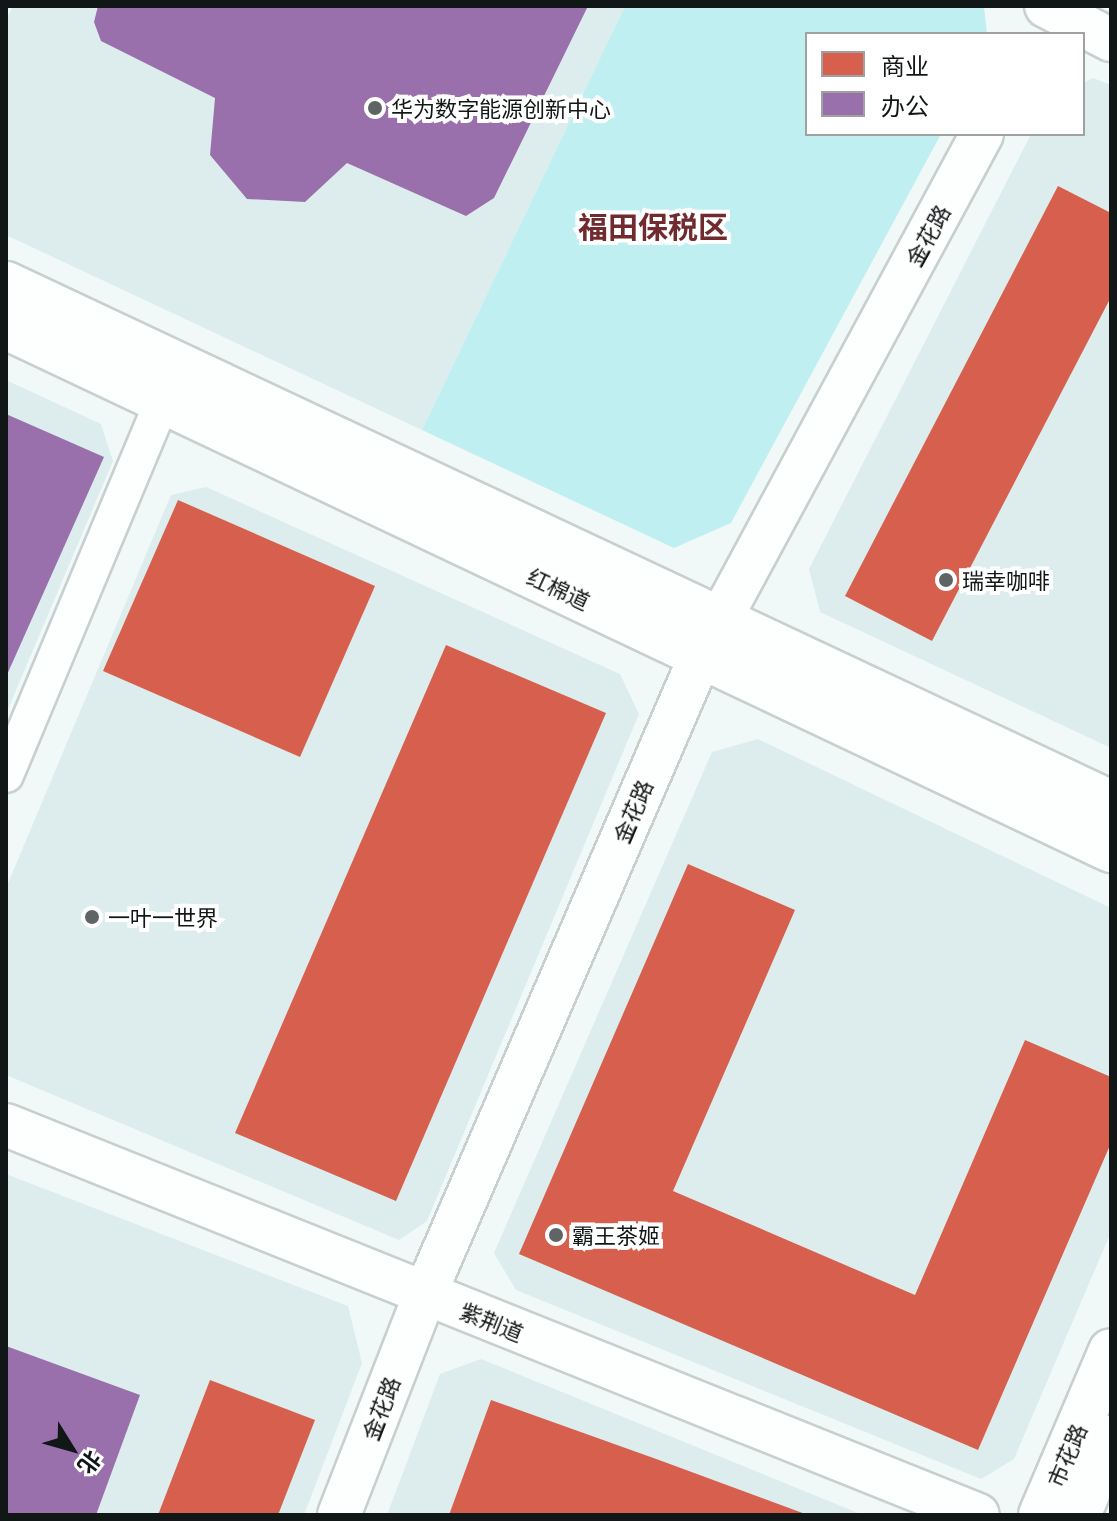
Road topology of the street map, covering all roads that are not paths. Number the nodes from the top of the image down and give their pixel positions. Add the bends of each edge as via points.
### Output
1 (1046, 14) edge
2 (1111, 40) edge
3 (981, 136) edge
4 (6, 284) edge
5 (6, 327) edge
6 (170, 383) junction
7 (709, 638) junction
8 (6, 775) edge
9 (1111, 803) edge
10 (1111, 850) edge
11 (6, 1125) edge
12 (425, 1294) junction
13 (1111, 1351) edge
14 (1111, 1438) edge
15 (339, 1515) edge
16 (978, 1515) edge
17 (1041, 1515) edge
18 (1078, 1515) edge

1 - 2 street
3 - 7 street, 金花路
4 - 6 main road, 红棉道
5 - 6 main road, 红棉道
6 - 7 main road, 红棉道
6 - 8 street
7 - 9 main road, 红棉道
7 - 10 main road, 红棉道
7 - 12 street, 金花路
11 - 12 street, 紫荆道
12 - 15 street, 金花路
12 - 16 street, 紫荆道
13 - 17 main road, 市花路
14 - 18 main road, 市花路

